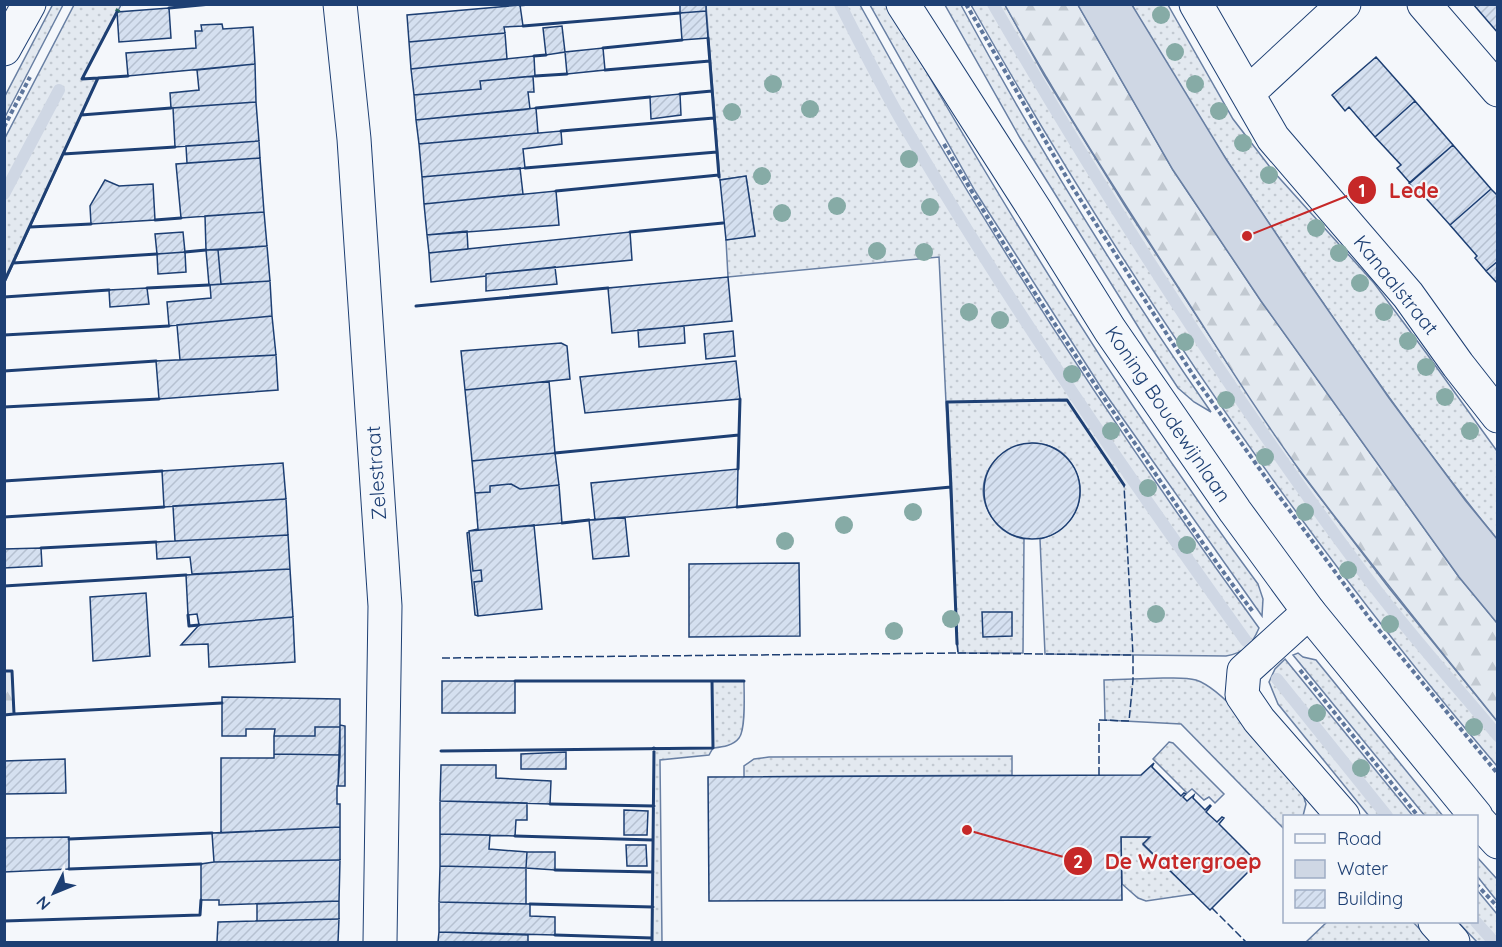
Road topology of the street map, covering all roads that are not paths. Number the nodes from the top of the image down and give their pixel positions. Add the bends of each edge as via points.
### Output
1 (28, 4) edge
2 (340, 4) edge
3 (903, 4) edge
4 (930, 4) edge
5 (1196, 4) edge
6 (1344, 4) edge
7 (1424, 4) edge
8 (4, 49) edge
9 (1497, 90) edge
10 (1248, 93) junction
11 (1035, 210) junction
12 (1497, 416) edge
13 (1309, 612) junction
14 (1342, 815) edge
15 (1474, 815) edge
16 (1478, 819) edge
17 (1497, 842) edge
18 (1437, 923) edge
19 (380, 942) edge
20 (1453, 942) edge

1 - 8 street
2 - 19 street, Zelestraat via 354,139 385,606
3 - 11 street, Koning Boudewijnlaan
4 - 11 street, Koning Boudewijnlaan
5 - 10 street, Kanaalstraat
6 - 10 street
7 - 9 street
10 - 12 street, Kanaalstraat via 1273,138 1408,295
11 - 13 street, Koning Boudewijnlaan via 1110,330
13 - 14 street via 1244,671 1242,694 1259,720
13 - 15 street, Koning Boudewijnlaan
16 - 17 street, Koning Boudewijnlaan
18 - 20 street

